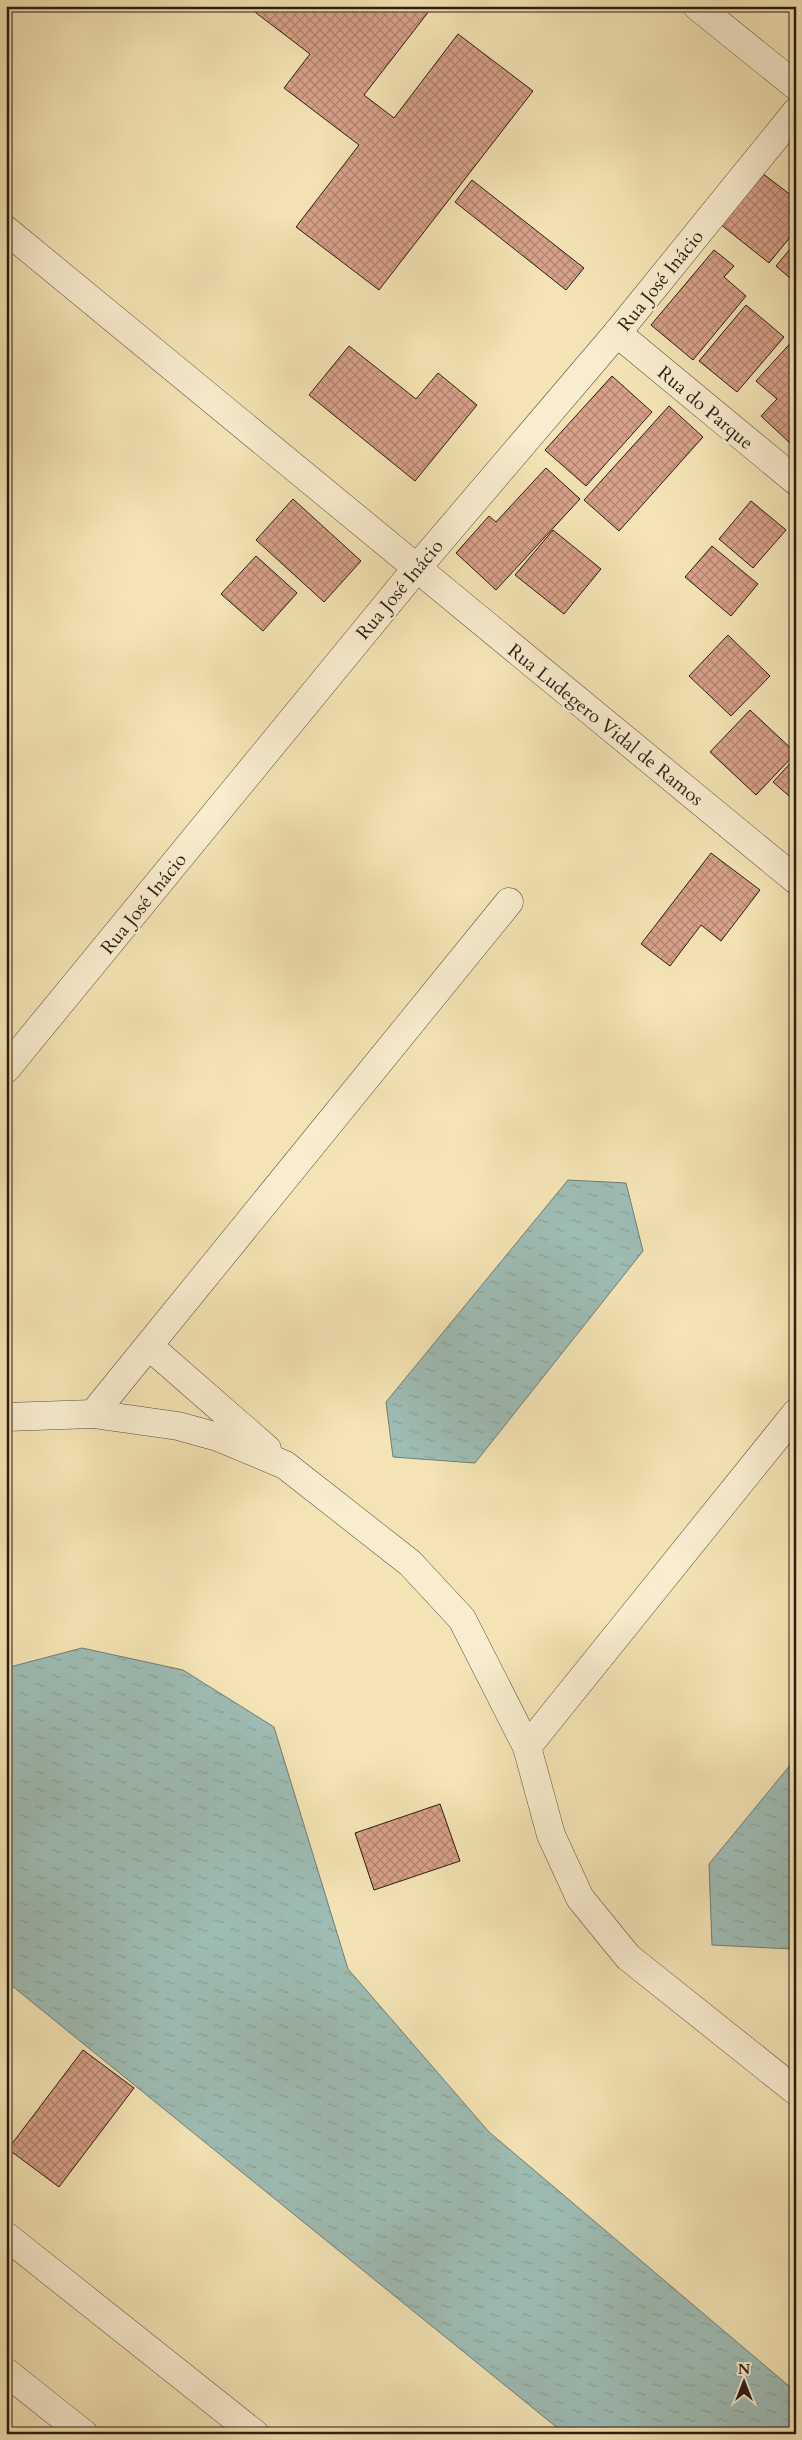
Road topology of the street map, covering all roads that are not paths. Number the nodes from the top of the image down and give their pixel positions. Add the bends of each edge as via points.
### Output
1 (698, 6) edge
2 (796, 86) edge
3 (796, 112) edge
4 (6, 230) edge
5 (617, 333) junction
6 (796, 481) edge
7 (416, 569) junction
8 (796, 880) edge
9 (509, 902) dead end
10 (6, 1069) edge
11 (149, 1346) junction
12 (796, 1413) edge
13 (93, 1414) junction
14 (6, 1418) edge
15 (285, 1465) junction
16 (527, 1747) junction
17 (796, 2092) edge
18 (6, 2236) edge
19 (6, 2372) edge
20 (84, 2434) edge
21 (256, 2434) edge

1 - 2 street
3 - 5 street, Rua José Inácio
4 - 7 street, Rua Ludegero Vidal de Ramos
5 - 6 street, Rua do Parque
5 - 7 street, Rua José Inácio
7 - 8 street, Rua Ludegero Vidal de Ramos
7 - 10 street, Rua José Inácio
9 - 11 street
11 - 13 street
11 - 15 street
12 - 16 street
13 - 14 street
13 - 15 street via 178,1426 210,1435
15 - 16 street via 410,1562 462,1618
16 - 17 street via 550,1835 580,1898 628,1957
18 - 21 street
19 - 20 street

